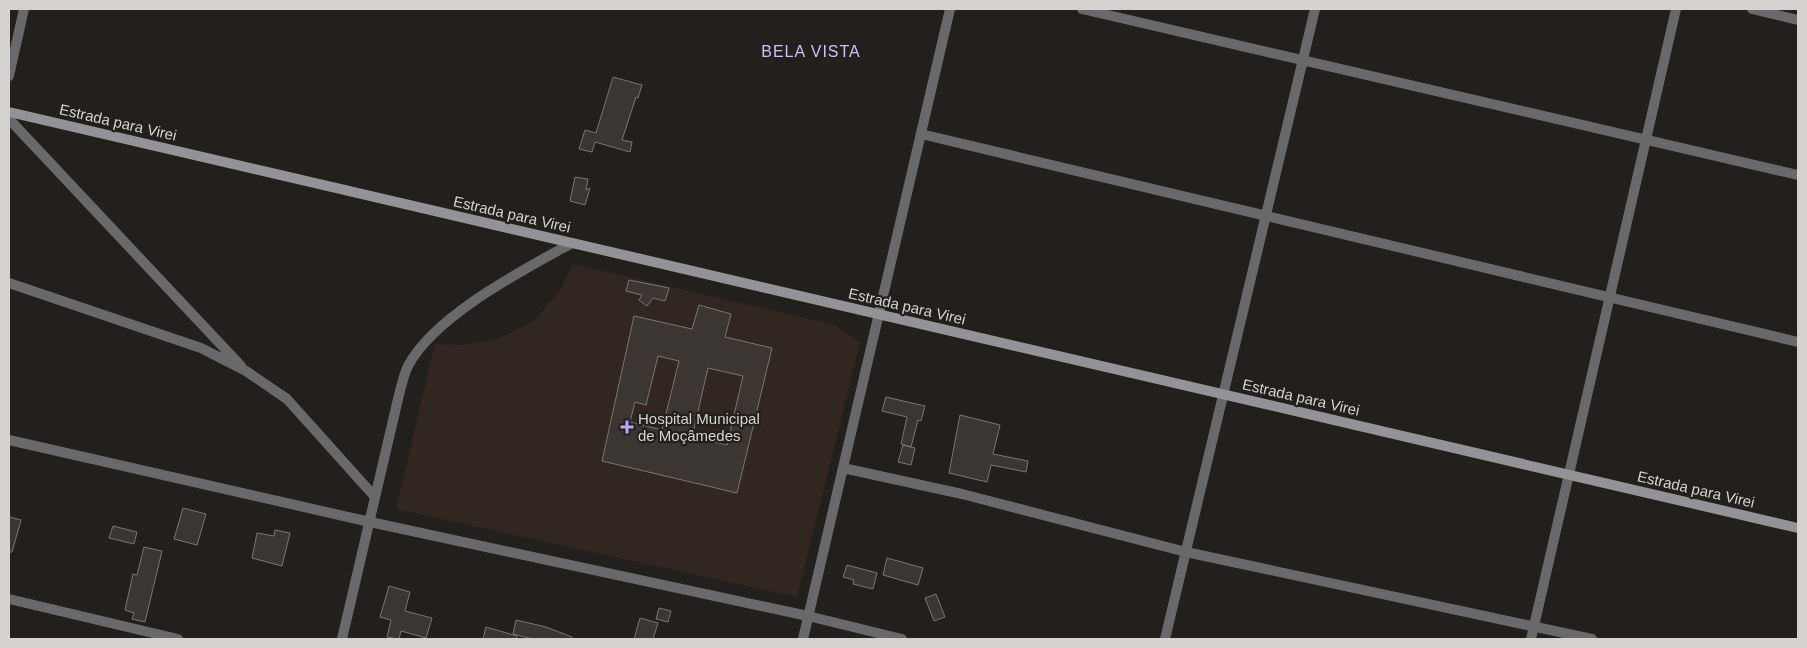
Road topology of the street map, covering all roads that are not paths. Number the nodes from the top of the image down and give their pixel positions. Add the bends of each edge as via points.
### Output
1 (24, 9) edge
2 (950, 9) edge
3 (1082, 9) edge
4 (1315, 9) edge
5 (1676, 9) edge
6 (1752, 9) edge
7 (1798, 20) edge
8 (1303, 60) junction
9 (9, 76) edge
10 (9, 112) edge
11 (9, 119) edge
12 (921, 134) junction
13 (1646, 139) junction
14 (1798, 175) edge
15 (1266, 217) junction
16 (572, 243) junction
17 (9, 283) edge
18 (1609, 299) junction
19 (878, 314) junction
20 (1798, 342) edge
21 (246, 371) junction
22 (1223, 395) junction
23 (9, 440) edge
24 (842, 468) junction
25 (1569, 475) junction
26 (376, 498) junction
27 (370, 522) junction
28 (1798, 528) edge
29 (1186, 552) junction
30 (9, 599) edge
31 (808, 616) junction
32 (1534, 626) junction
33 (178, 639) edge
34 (342, 639) edge
35 (802, 639) edge
36 (902, 639) edge
37 (1165, 639) edge
38 (1531, 639) edge
39 (1592, 639) edge

1 - 9 street
2 - 12 street
3 - 8 street
4 - 8 street
5 - 13 street
6 - 7 street
8 - 13 street
8 - 15 street
10 - 16 street, Estrada para Virei
11 - 21 street
12 - 15 street
12 - 19 street
13 - 14 street
13 - 18 street
15 - 18 street
15 - 22 street
16 - 19 street, Estrada para Virei
16 - 26 street via 514,274 432,332 408,366
17 - 21 street via 201,348
18 - 20 street
18 - 25 street
19 - 22 street, Estrada para Virei
19 - 24 street
21 - 26 street via 287,399
22 - 25 street, Estrada para Virei
22 - 29 street
23 - 27 street
24 - 29 street via 962,494
24 - 31 street
25 - 28 street, Estrada para Virei
25 - 32 street
26 - 27 street
27 - 31 street
27 - 34 street
29 - 32 street
29 - 37 street
30 - 33 street
31 - 35 street
31 - 36 street
32 - 38 street
32 - 39 street

